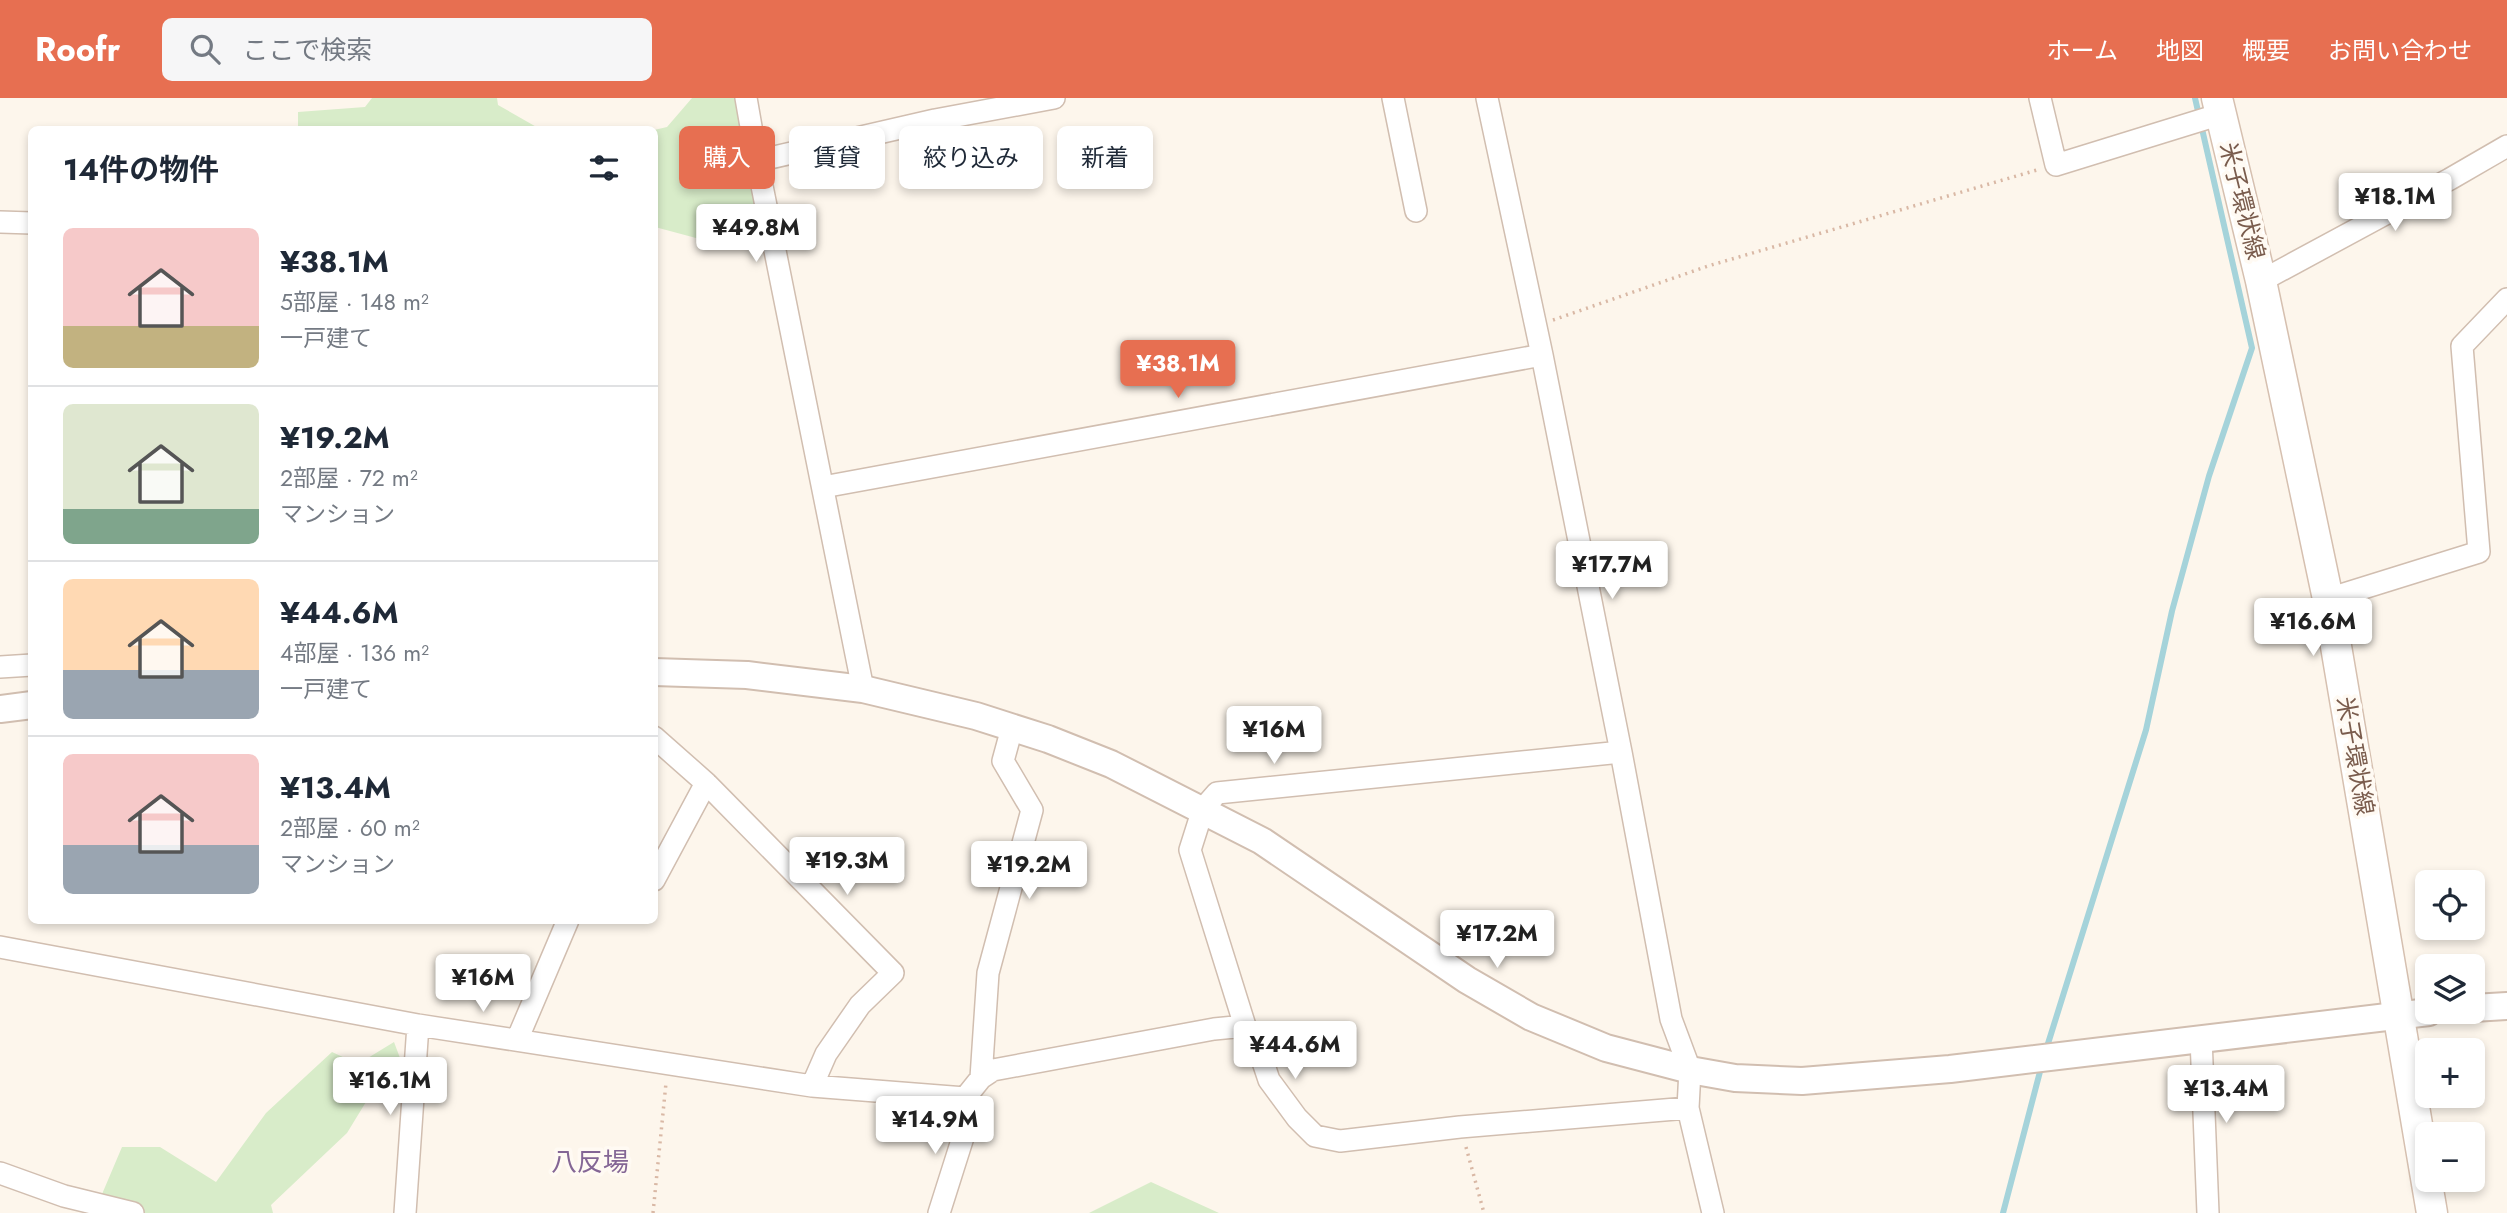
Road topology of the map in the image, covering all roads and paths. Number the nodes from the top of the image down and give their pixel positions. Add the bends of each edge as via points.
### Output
1 (746, 98) edge
2 (1054, 98) edge
3 (1392, 98) edge
4 (1487, 98) edge
5 (2040, 98) edge
6 (2219, 106) edge
7 (751, 126) edge
8 (2507, 146) edge
9 (775, 157) edge
10 (2056, 165) junction
11 (763, 189) edge
12 (1416, 211) dead end
13 (0, 222) edge
14 (28, 223) edge
15 (2261, 281) junction
16 (2507, 299) edge
17 (1535, 326) junction
18 (1542, 355) junction
19 (823, 486) junction
20 (2329, 599) junction
21 (28, 665) edge
22 (0, 667) edge
23 (658, 671) edge
24 (863, 690) junction
25 (28, 706) edge
26 (0, 709) edge
27 (1012, 727) junction
28 (658, 741) edge
29 (1621, 752) junction
30 (706, 783) junction
31 (1203, 809) junction
32 (658, 873) edge
33 (566, 924) edge
34 (0, 947) edge
35 (2507, 1006) edge
36 (2485, 1007) edge
37 (2415, 1013) edge
38 (2398, 1014) junction
39 (418, 1025) junction
40 (1245, 1026) junction
41 (2201, 1038) junction
42 (517, 1040) junction
43 (668, 1063) junction
44 (1690, 1070) junction
45 (981, 1078) junction
46 (812, 1086) junction
47 (965, 1097) junction
48 (1688, 1108) junction
49 (1461, 1127) junction
50 (0, 1173) edge
51 (133, 1213) edge
52 (405, 1213) edge
53 (653, 1213) edge
54 (939, 1213) edge
55 (1484, 1213) edge
56 (1713, 1213) edge
57 (2208, 1213) edge
58 (2432, 1213) edge

1 - 7 street
2 - 9 street
3 - 12 street
4 - 17 street
5 - 10 street
6 - 10 street
6 - 15 main road, 米子環状線
8 - 15 street
10 - 17 path via 1708,266
11 - 19 street
13 - 14 street
15 - 20 main road, 米子環状線
16 - 20 street via 2462,346 2479,552
17 - 18 street
18 - 19 street
18 - 29 street
19 - 24 street
20 - 38 main road, 米子環状線
21 - 22 street
23 - 24 street via 747,675
24 - 27 street
25 - 26 street
27 - 31 street via 1111,764
27 - 45 street via 1003,761 1032,810 988,973
28 - 30 street
29 - 31 street via 1217,793
29 - 44 street via 1671,1019
30 - 32 street
30 - 46 street via 893,973 860,1005 826,1054
31 - 40 street via 1190,850
31 - 44 street via 1262,841 1467,980 1531,1017 1606,1048
33 - 42 street
34 - 39 street
35 - 36 street
37 - 38 street
38 - 41 street
38 - 58 main road, 米子環状線
39 - 42 street
39 - 52 street
40 - 45 street via 993,1070
40 - 49 street via 1269,1080 1315,1136 1340,1141
41 - 44 street via 1950,1069 1802,1081 1735,1078
41 - 57 street
42 - 43 street
43 - 46 street
43 - 53 path
44 - 48 street
45 - 47 street
46 - 47 street
47 - 54 street via 971,1112
48 - 49 street
48 - 56 street
49 - 55 path
50 - 51 street via 64,1196

